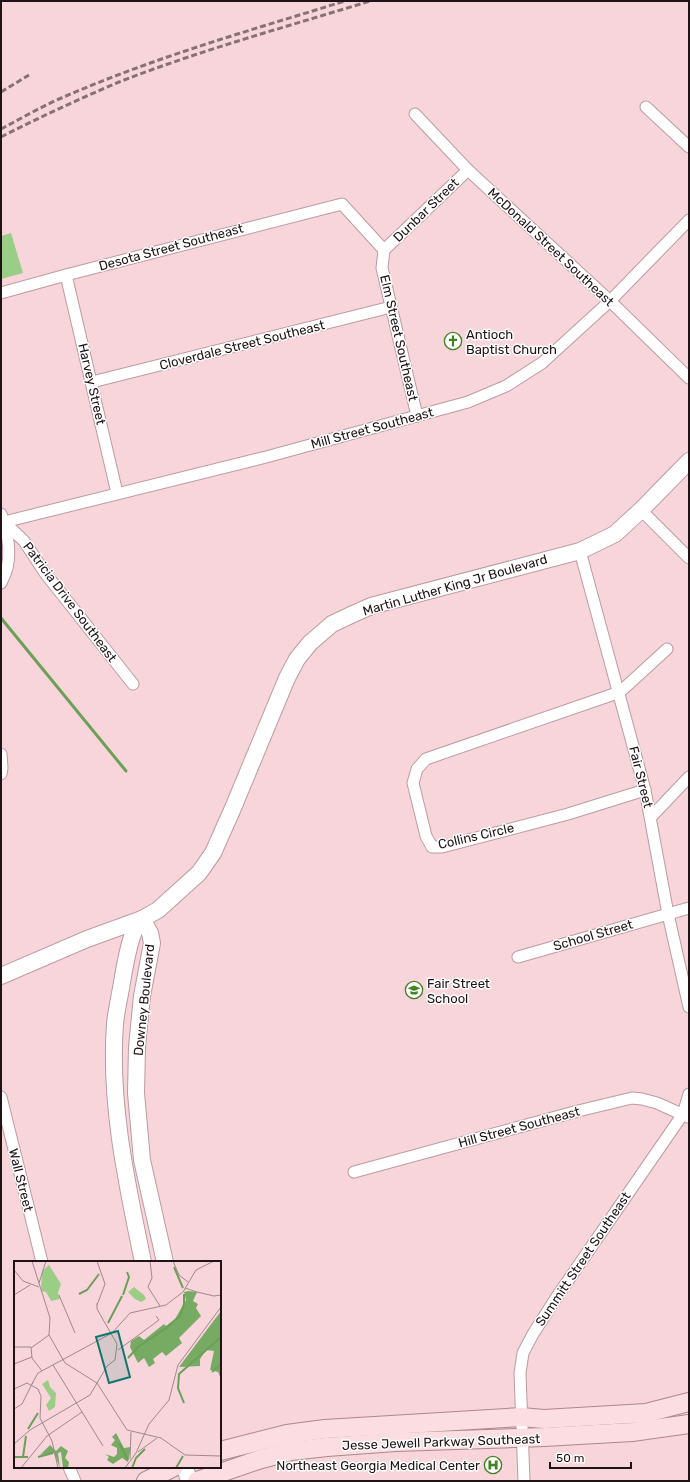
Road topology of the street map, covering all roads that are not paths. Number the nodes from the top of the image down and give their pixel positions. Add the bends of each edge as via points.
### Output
1 (646, 107) dead end
2 (415, 114) dead end
3 (689, 147) edge
4 (468, 170) junction
5 (689, 220) edge
6 (384, 250) junction
7 (66, 275) junction
8 (1, 293) edge
9 (610, 301) junction
10 (391, 307) junction
11 (689, 378) edge
12 (92, 382) junction
13 (417, 416) junction
14 (689, 461) edge
15 (118, 493) junction
16 (641, 510) junction
17 (2, 518) edge
18 (580, 551) junction
19 (689, 558) edge
20 (1, 583) edge
21 (667, 649) dead end
22 (133, 684) dead end
23 (620, 692) junction
24 (1, 754) edge
25 (1, 774) edge
26 (689, 777) edge
27 (646, 790) junction
28 (651, 817) junction
29 (689, 908) edge
30 (668, 914) junction
31 (142, 919) junction
32 (518, 957) dead end
33 (1, 976) edge
34 (687, 988) edge
35 (689, 1007) edge
36 (689, 1094) edge
37 (1, 1097) edge
38 (686, 1116) edge
39 (354, 1172) dead end
40 (42, 1261) edge
41 (143, 1261) edge
42 (165, 1261) edge
43 (689, 1402) edge
44 (521, 1417) junction
45 (686, 1426) edge
46 (522, 1437) junction
47 (221, 1451) edge
48 (69, 1468) edge
49 (172, 1468) edge
50 (186, 1468) edge
51 (206, 1476) edge
52 (75, 1481) edge
53 (146, 1481) edge
54 (189, 1481) edge
55 (524, 1481) edge

1 - 3 street
2 - 4 street, McDonald Street Southeast
4 - 6 street, Dunbar Street
4 - 9 street, McDonald Street Southeast
5 - 9 street, Mill Street Southeast
6 - 7 street, Desota Street Southeast via 342,204
6 - 10 street, Elm Street Southeast via 382,268
7 - 8 street, Desota Street Southeast
7 - 12 street, Harvey Street
9 - 11 street, McDonald Street Southeast
9 - 13 street, Mill Street Southeast via 542,363 506,386 468,402
10 - 12 street, Cloverdale Street Southeast
10 - 13 street, Elm Street Southeast
12 - 15 street, Harvey Street
13 - 15 street, Mill Street Southeast via 266,457
14 - 16 main road, Martin Luther King Jr Boulevard
15 - 17 street, Mill Street Southeast
16 - 18 main road, Martin Luther King Jr Boulevard via 615,534
16 - 19 street
17 - 20 street via 9,552 7,569
17 - 22 street, Patricia Drive Southeast via 24,541 45,573
18 - 23 street, Fair Street
18 - 31 main road, Martin Luther King Jr Boulevard via 370,606 332,624 320,633 297,659 287,678 212,854 199,873 158,910
21 - 23 street
23 - 27 street, Fair Street
23 - 27 street, Collins Circle via 426,760 416,769 413,783 426,836 432,847 442,847 568,814
24 - 25 street
26 - 28 street
27 - 28 street, Fair Street
28 - 30 street, Fair Street
29 - 30 street, School Street
30 - 32 street, School Street
30 - 34 street, Fair Street
31 - 33 main road, Martin Luther King Jr Boulevard via 87,939
31 - 41 main road, Downey Boulevard via 133,933 115,1022 114,1092 123,1164
31 - 42 main road, Downey Boulevard via 152,943 142,996 136,1093 142,1160
34 - 35 street, Fair Street
36 - 38 street
37 - 40 street, Wall Street
38 - 39 street, Hill Street Southeast via 642,1099 619,1100
38 - 44 street, Summitt Street Southeast via 533,1334 523,1353 520,1373
43 - 44 main road, Jesse Jewell Parkway Southeast via 646,1413 544,1419
44 - 46 street, Summitt Street Southeast
44 - 47 main road, Jesse Jewell Parkway Southeast via 325,1429 287,1434
45 - 46 main road, Jesse Jewell Parkway Southeast via 632,1432
46 - 51 main road, Jesse Jewell Parkway Southeast via 396,1442 291,1451
46 - 55 street, Summitt Street Southeast
48 - 52 street
49 - 53 main road
50 - 54 main road

